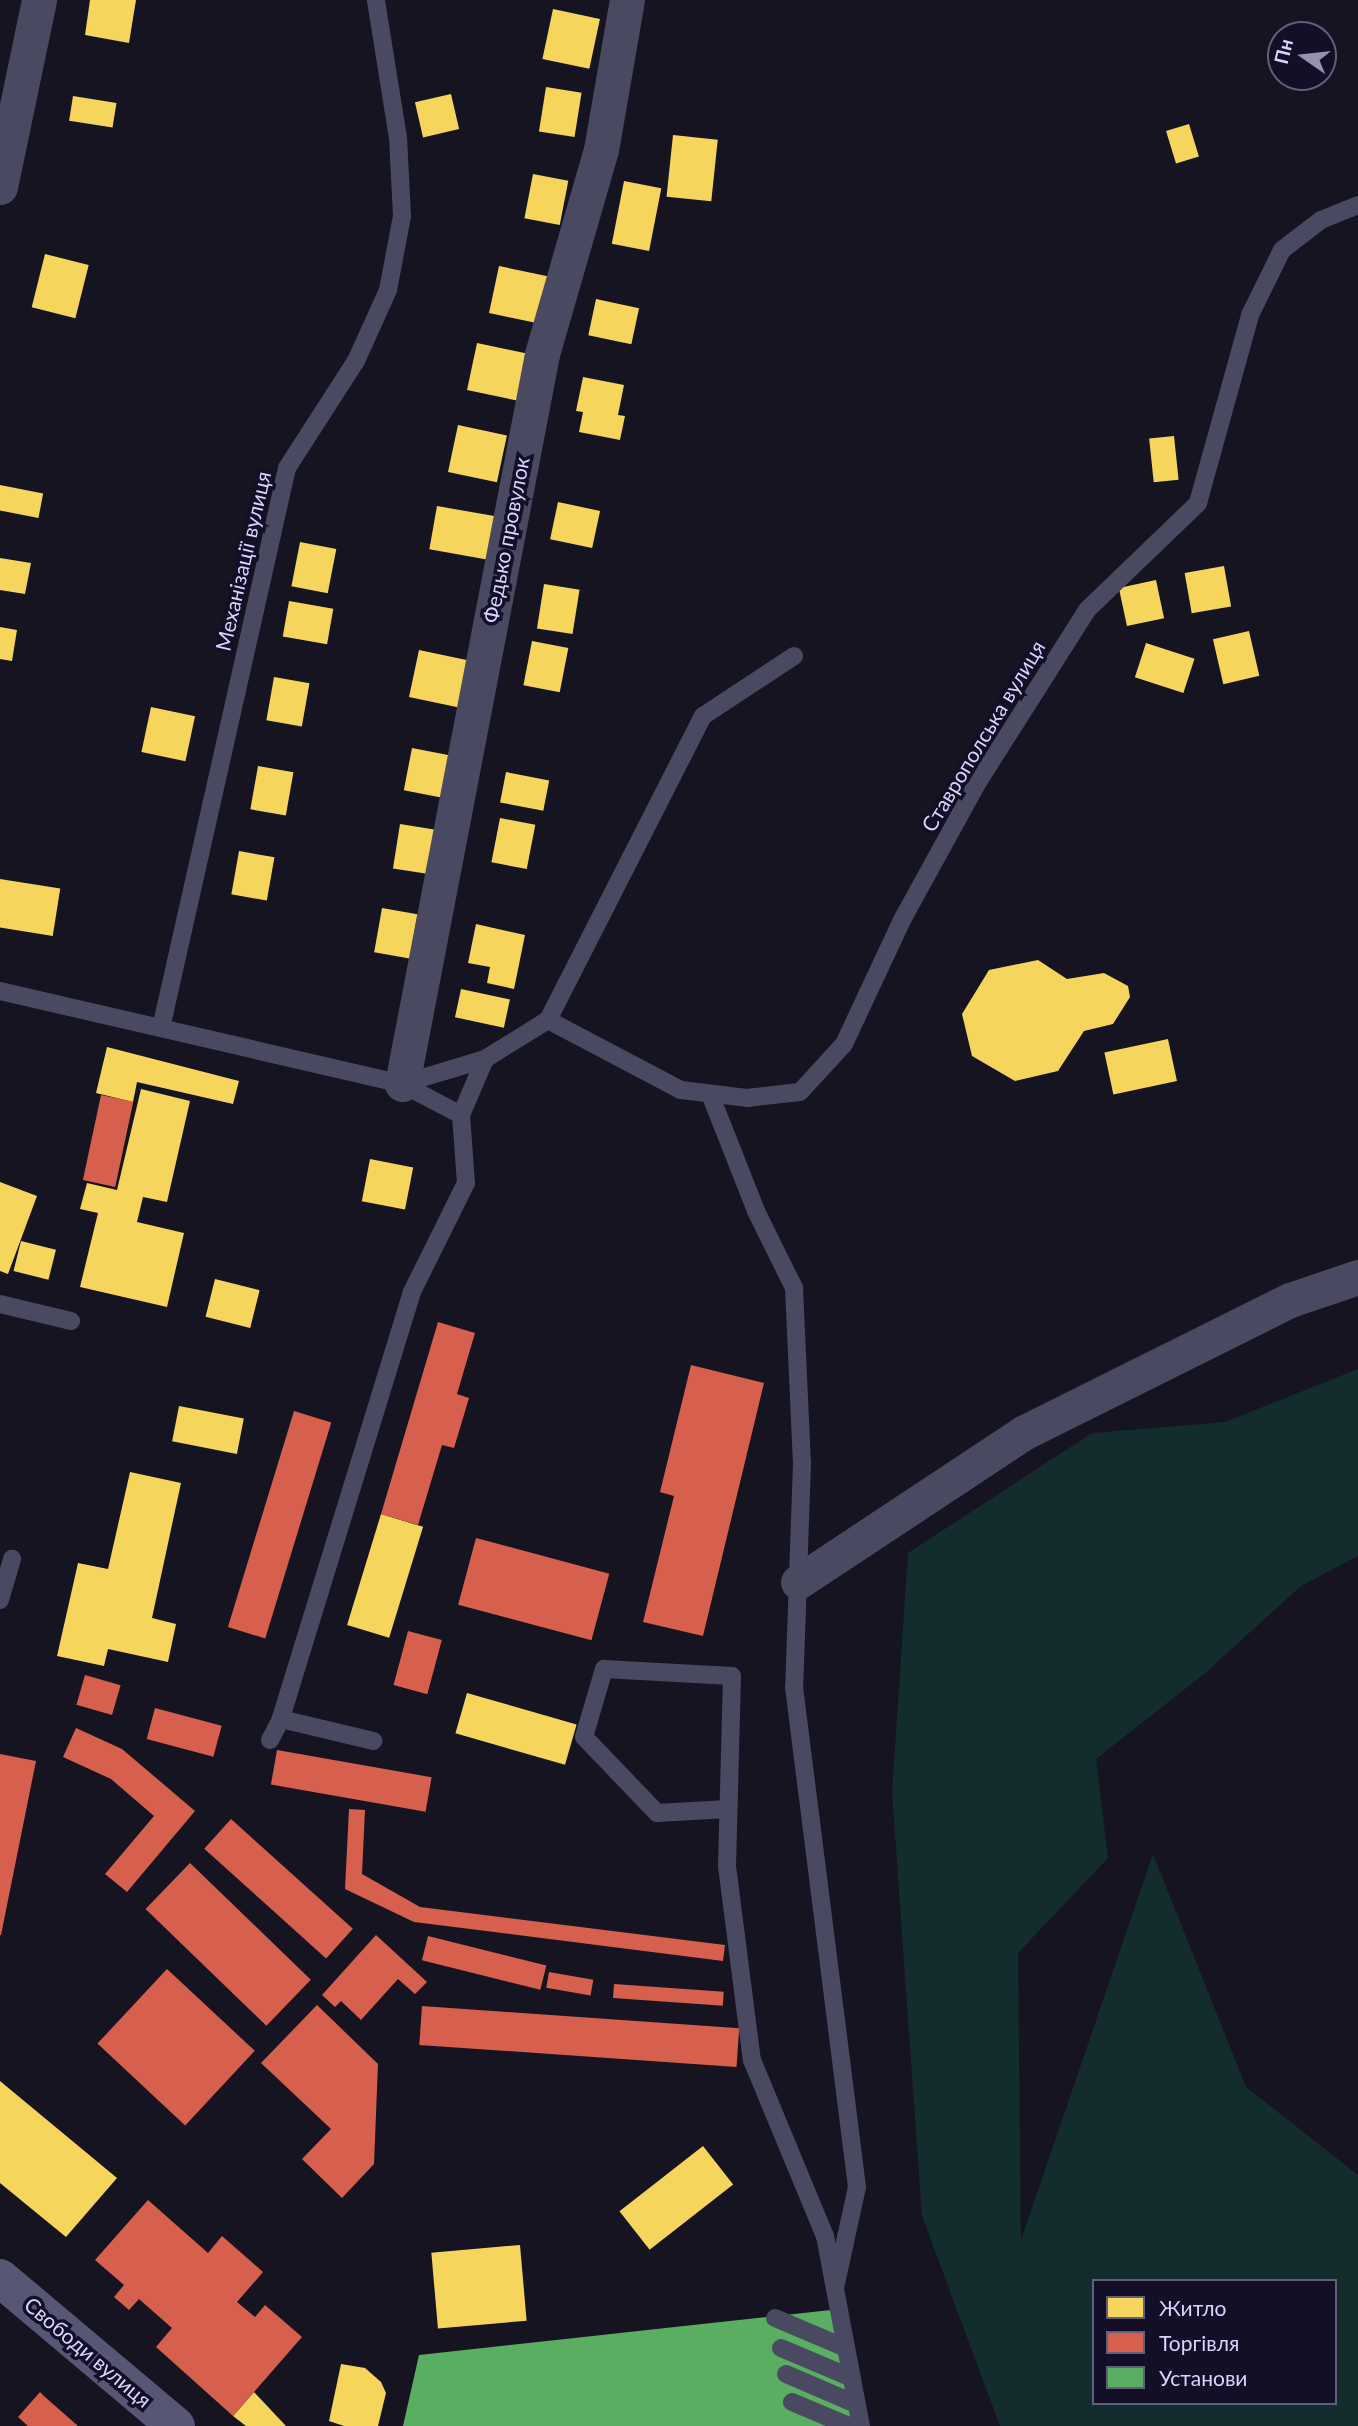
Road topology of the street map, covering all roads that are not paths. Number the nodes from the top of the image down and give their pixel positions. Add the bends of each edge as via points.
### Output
1 (40, 0) edge
2 (376, 0) edge
3 (627, 0) edge
4 (0, 187) edge
5 (1358, 205) edge
6 (794, 656) dead end
7 (0, 992) edge
8 (548, 1020) junction
9 (161, 1028) junction
10 (485, 1059) junction
11 (402, 1084) junction
12 (710, 1094) junction
13 (461, 1115) junction
14 (1358, 1278) edge
15 (0, 1304) edge
16 (71, 1321) dead end
17 (12, 1559) dead end
18 (798, 1582) junction
19 (0, 1600) edge
20 (281, 1719) junction
21 (270, 1740) dead end
22 (373, 1741) dead end
23 (728, 1809) junction
24 (0, 2278) edge
25 (835, 2288) junction
26 (775, 2318) dead end
27 (781, 2348) dead end
28 (846, 2348) junction
29 (786, 2374) dead end
30 (852, 2378) junction
31 (792, 2402) dead end
32 (856, 2404) junction
33 (176, 2426) edge
34 (849, 2426) edge
35 (861, 2426) edge

1 - 4 street
2 - 9 lane, Механізації вулиця via 398,138 401,203 388,290 356,361 287,468
3 - 11 street, Федько провулок via 601,150 542,354
5 - 12 lane, Ставрополська вулиця via 1321,220 1282,250 1250,315 1198,503 1088,609 978,782 902,920 844,1044 800,1092 747,1098
6 - 8 lane via 703,716
7 - 9 lane
8 - 10 lane
8 - 12 lane, Ставрополська вулиця via 681,1090
9 - 11 lane
10 - 11 lane
10 - 13 lane
11 - 13 lane
12 - 18 lane via 756,1211 794,1288 803,1464
13 - 20 lane via 466,1183 412,1292
14 - 18 street via 1290,1300 1025,1432
15 - 16 lane
17 - 19 lane
18 - 25 lane via 794,1687 856,2187
20 - 21 lane
20 - 22 lane
23 - 23 lane via 732,1676 604,1669 584,1737 657,1813
23 - 25 lane via 727,1866 752,2060 825,2236
24 - 33 main road, Свободи вулиця
25 - 28 lane
26 - 28 lane
27 - 30 lane
28 - 30 lane
29 - 32 lane
30 - 32 lane
31 - 34 lane
32 - 35 lane

